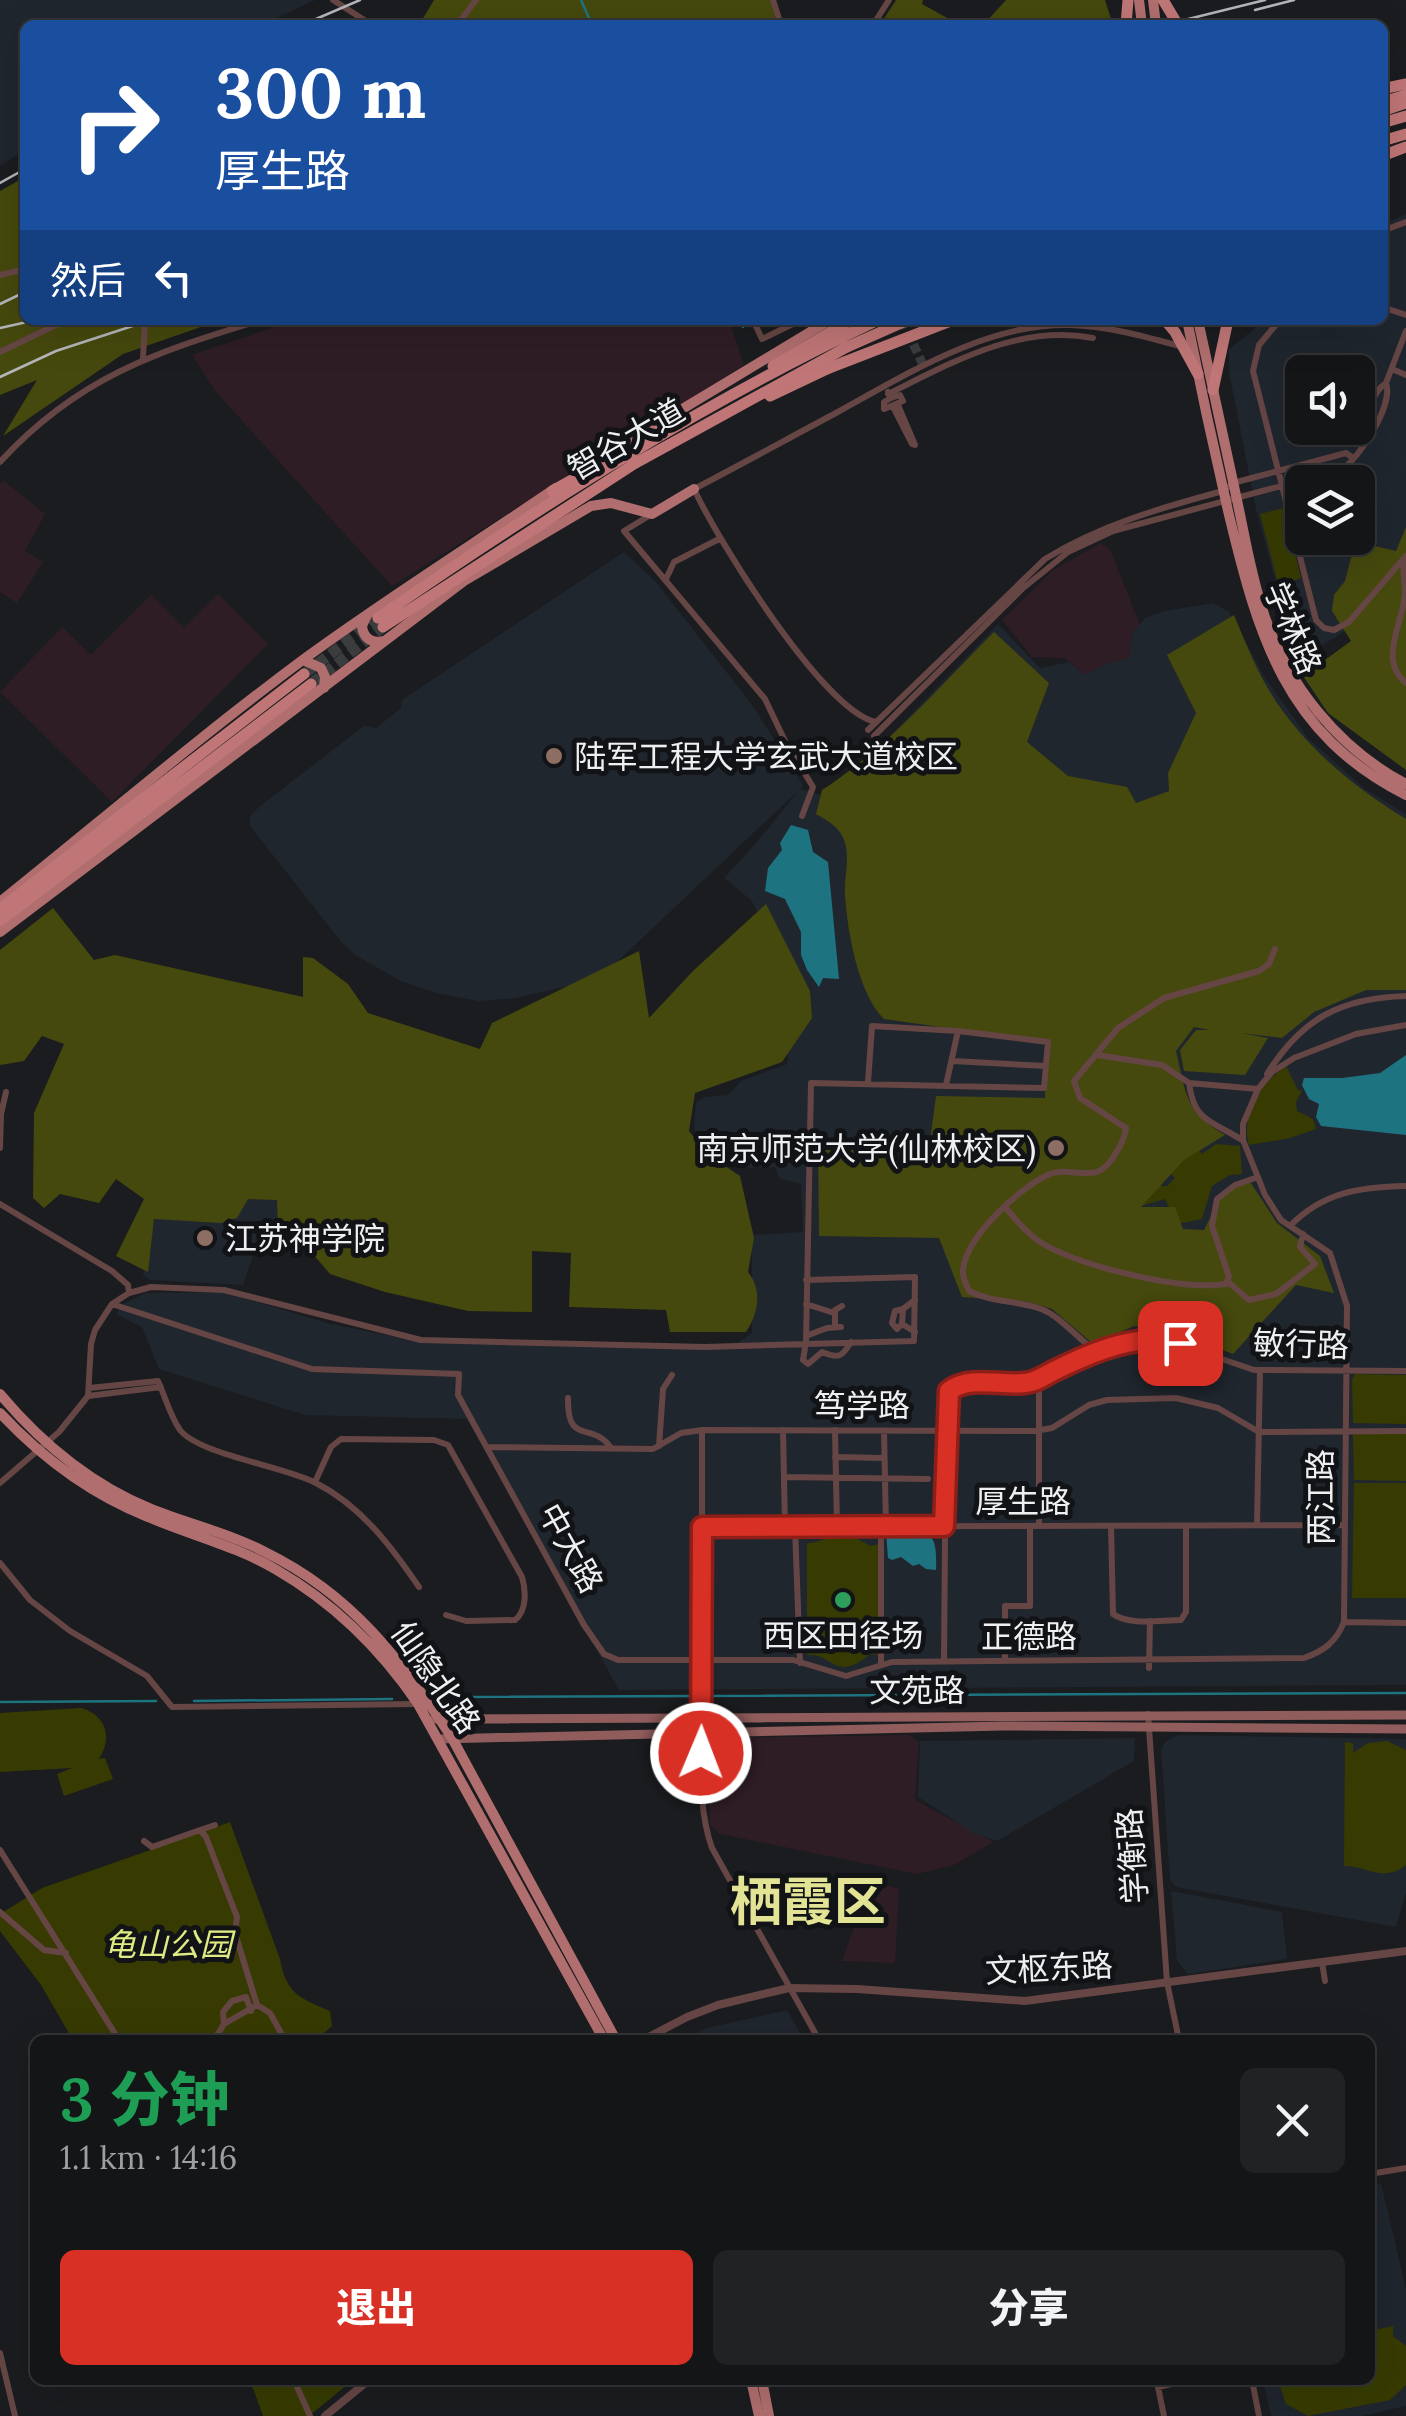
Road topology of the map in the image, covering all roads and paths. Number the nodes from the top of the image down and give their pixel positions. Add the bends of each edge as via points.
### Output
1 (332, 0) edge
2 (476, 0) edge
3 (364, 20) edge
4 (460, 20) edge
5 (56, 325) edge
6 (145, 325) edge
7 (246, 325) edge
8 (755, 325) edge
9 (791, 325) edge
10 (875, 325) edge
11 (940, 325) edge
12 (1169, 325) edge
13 (1187, 325) edge
14 (1199, 325) edge
15 (1227, 325) edge
16 (1276, 325) edge
17 (842, 330) edge
18 (1406, 331) edge
19 (1093, 338) dead end
20 (1184, 347) junction
21 (0, 352) edge
22 (144, 358) junction
23 (1392, 369) junction
24 (1198, 374) junction
25 (1406, 375) edge
26 (1386, 383) junction
27 (1212, 390) junction
28 (888, 393) junction
29 (1375, 396) edge
30 (716, 406) junction
31 (896, 406) junction
32 (694, 431) junction
33 (1375, 431) edge
34 (1361, 445) edge
35 (1352, 458) junction
36 (0, 462) edge
37 (1280, 471) junction
38 (1233, 483) junction
39 (1283, 484) junction
40 (694, 489) junction
41 (552, 491) junction
42 (1228, 496) junction
43 (652, 514) junction
44 (718, 539) junction
45 (1404, 558) edge
46 (666, 580) junction
47 (464, 581) junction
48 (379, 624) junction
49 (303, 660) junction
50 (307, 679) tunnel mouth
51 (1406, 683) edge
52 (324, 688) junction
53 (876, 722) junction
54 (1406, 784) edge
55 (1406, 795) edge
56 (802, 816) dead end
57 (117, 825) junction
58 (0, 905) edge
59 (0, 920) edge
60 (0, 932) edge
61 (1275, 949) dead end
62 (1406, 996) edge
63 (1406, 1025) edge
64 (958, 1031) junction
65 (1096, 1054) junction
66 (953, 1061) junction
67 (1046, 1066) junction
68 (868, 1082) junction
69 (1189, 1083) junction
70 (946, 1085) junction
71 (1258, 1089) junction
72 (6, 1092) dead end
73 (1243, 1140) junction
74 (0, 1148) edge
75 (1258, 1177) junction
76 (1406, 1186) edge
77 (0, 1204) edge
78 (1006, 1208) junction
79 (1290, 1226) junction
80 (1303, 1234) junction
81 (806, 1280) junction
82 (1227, 1281) junction
83 (130, 1293) junction
84 (916, 1300) junction
85 (112, 1304) junction
86 (806, 1304) junction
87 (842, 1306) dead end
88 (895, 1309) junction
89 (830, 1313) junction
90 (902, 1324) junction
91 (914, 1332) junction
92 (806, 1342) junction
93 (851, 1342) junction
94 (1093, 1349) dead end
95 (1260, 1370) junction
96 (1406, 1371) edge
97 (1345, 1372) junction
98 (672, 1375) dead end
99 (1040, 1379) junction
100 (88, 1392) junction
101 (0, 1394) edge
102 (568, 1398) dead end
103 (0, 1413) edge
104 (702, 1430) junction
105 (783, 1430) junction
106 (834, 1430) junction
107 (884, 1430) junction
108 (1041, 1430) junction
109 (1345, 1430) junction
110 (945, 1431) junction
111 (1406, 1431) edge
112 (1259, 1432) junction
113 (659, 1446) junction
114 (487, 1447) junction
115 (42, 1448) junction
116 (612, 1449) junction
117 (835, 1458) junction
118 (884, 1458) junction
119 (784, 1477) junction
120 (836, 1477) junction
121 (884, 1478) junction
122 (928, 1479) dead end
123 (315, 1482) junction
124 (0, 1483) edge
125 (1186, 1525) junction
126 (1257, 1525) junction
127 (1344, 1525) junction
128 (837, 1526) junction
129 (884, 1526) junction
130 (944, 1526) junction
131 (1030, 1526) junction
132 (1040, 1526) junction
133 (1112, 1526) junction
134 (702, 1527) junction
135 (784, 1527) junction
136 (795, 1527) junction
137 (0, 1563) edge
138 (418, 1586) dead end
139 (446, 1615) dead end
140 (1150, 1620) junction
141 (1344, 1622) junction
142 (1406, 1622) edge
143 (702, 1659) junction
144 (1005, 1661) junction
145 (944, 1662) junction
146 (800, 1663) junction
147 (1149, 1664) junction
148 (881, 1666) junction
149 (418, 1704) junction
150 (702, 1711) junction
151 (1148, 1714) junction
152 (1406, 1715) edge
153 (434, 1719) junction
154 (1148, 1726) junction
155 (1406, 1730) edge
156 (702, 1732) junction
157 (452, 1738) junction
158 (439, 1739) junction
159 (215, 1825) dead end
160 (200, 1830) junction
161 (144, 1841) dead end
162 (0, 1850) edge
163 (0, 1912) edge
164 (1406, 1950) edge
165 (66, 1953) junction
166 (1322, 1962) junction
167 (1325, 1981) dead end
168 (1167, 1982) junction
169 (790, 1988) junction
170 (254, 2008) junction
171 (224, 2024) junction
172 (117, 2035) edge
173 (217, 2035) edge
174 (282, 2035) edge
175 (601, 2035) edge
176 (613, 2035) edge
177 (652, 2035) edge
178 (815, 2035) edge
179 (1179, 2035) edge
180 (1406, 2168) edge
181 (1375, 2173) edge
182 (0, 2353) edge
183 (296, 2385) edge
184 (363, 2385) edge
185 (752, 2385) edge
186 (763, 2385) edge
187 (1167, 2385) edge
188 (1253, 2385) edge
189 (15, 2416) edge
190 (310, 2416) edge
191 (325, 2416) edge
192 (758, 2416) edge
193 (770, 2416) edge
194 (1164, 2416) edge
195 (1259, 2416) edge

1 - 3 street
2 - 4 street
5 - 21 street
6 - 22 street
7 - 22 street
8 - 9 street via 762,339
10 - 17 highway, 智谷大道, bridge
11 - 32 highway, bridge
12 - 20 highway
13 - 24 main road, 学林路
14 - 27 main road, 学林路
15 - 27 highway
16 - 37 street via 1259,345 1253,371
17 - 30 highway
17 - 32 highway, 智谷大道
17 - 41 main road via 610,451
18 - 23 street
19 - 28 street via 1042,335 999,344
20 - 24 highway
20 - 28 street via 1098,328 1034,327 983,340
22 - 36 street via 44,418
23 - 25 street
23 - 26 street
24 - 42 main road, 学林路
26 - 29 street
26 - 33 street
27 - 38 main road, 学林路
28 - 31 street via 902,396
28 - 31 street via 882,406
28 - 40 street
30 - 41 highway via 659,428
30 - 48 highway, 智谷大道 via 496,536
31 - 31 street via 912,444 915,445
32 - 47 highway
32 - 48 highway, 智谷大道
34 - 35 street
35 - 37 street via 1346,454
35 - 39 street via 1341,470
37 - 38 street
37 - 39 street
38 - 42 main road, 学林路
39 - 42 street
39 - 45 street via 1316,620 1324,628 1349,622
40 - 43 main road
40 - 44 street
41 - 48 main road via 462,548
42 - 53 street via 1138,514 1045,559
42 - 53 street via 1101,535 1051,563 871,733
42 - 54 main road, 学林路 via 1287,666 1350,744
42 - 55 main road, 学林路 via 1254,614 1278,672 1342,752
43 - 46 street via 624,531
43 - 47 main road via 611,502 590,506
44 - 46 street via 674,562
44 - 53 street via 819,675 858,714
45 - 51 street via 1405,596 1393,642 1394,666
46 - 56 street via 765,699 813,787
47 - 48 main road
48 - 49 main road
48 - 52 main road
49 - 52 main road via 321,668
49 - 58 main road via 141,784
50 - 57 highway
52 - 60 main road
57 - 58 highway
57 - 59 highway
61 - 65 street via 1259,971 1164,998 1118,1028
62 - 71 street via 1362,998 1314,1020 1286,1046
63 - 71 street via 1330,1042 1272,1072
64 - 66 street
64 - 67 street via 1048,1042
64 - 68 street via 872,1026
65 - 69 street via 1162,1065
65 - 78 street via 1075,1089 1126,1128 1126,1138 1098,1172 1047,1175
66 - 67 street
66 - 70 street
67 - 70 street via 1044,1088
68 - 70 street
68 - 81 street via 811,1083
69 - 71 street
69 - 73 street via 1207,1122
71 - 73 street
72 - 74 street
73 - 75 street
75 - 79 street
75 - 82 street via 1223,1191 1212,1217
76 - 79 street via 1334,1196 1307,1208
77 - 83 street via 112,1272
78 - 82 street via 1044,1244 1079,1258 1164,1281 1205,1287
78 - 94 street via 979,1232 967,1255 962,1272 969,1291 1054,1315
79 - 80 street, 两江路
80 - 82 street via 1300,1247 1315,1264 1276,1294 1249,1300
80 - 97 street, 两江路 via 1330,1254 1338,1274 1347,1306
81 - 84 street via 916,1277
81 - 86 street
83 - 85 street
83 - 92 street via 224,1290 421,1340 651,1347
84 - 88 street
84 - 91 street
85 - 100 street via 91,1344
85 - 114 street, 中大路 via 312,1370 459,1374 458,1395
86 - 89 street
86 - 92 street
87 - 89 street
88 - 90 street
88 - 90 street via 890,1327
89 - 92 street via 834,1327
90 - 91 street
91 - 93 street via 914,1340
92 - 93 street
92 - 93 street via 808,1364 822,1352 842,1356
95 - 97 street, 敏行路
95 - 99 street, 敏行路 via 1163,1339 1122,1343
95 - 112 street
96 - 97 street, 敏行路
97 - 109 street, 两江路
98 - 113 street via 663,1389
99 - 108 street
99 - 110 street, 敏行路 via 957,1385 949,1391
100 - 115 street
100 - 123 street via 161,1388 177,1426 192,1440
101 - 115 main road, 仙隐北路
102 - 116 street via 576,1431
103 - 115 main road, 仙隐北路
104 - 105 street, 笃学路
104 - 113 street, 笃学路
104 - 134 street
105 - 106 street, 笃学路
105 - 119 street
106 - 107 street, 笃学路
106 - 117 street
107 - 110 street, 笃学路
107 - 118 street
108 - 110 street, 笃学路
108 - 112 street, 笃学路 via 1108,1400 1176,1398 1218,1408
108 - 132 street
109 - 111 street
109 - 112 street
109 - 127 street, 两江路
110 - 130 street
112 - 126 street
113 - 116 street, 笃学路
114 - 116 street, 笃学路
114 - 143 street, 中大路 via 604,1654 618,1660
115 - 124 street
115 - 149 main road, 仙隐北路 via 77,1480 122,1506 288,1578 356,1628
115 - 153 main road, 仙隐北路 via 126,1498 250,1544 308,1578 385,1644
117 - 118 street
117 - 120 street
118 - 121 street
119 - 120 street
119 - 135 street
120 - 121 street
120 - 128 street
121 - 122 street
121 - 129 street
123 - 138 street via 378,1532
123 - 139 street via 341,1439 434,1440 448,1446 524,1585 518,1619 466,1622
125 - 126 street, 厚生路
125 - 133 street, 厚生路
125 - 140 street via 1186,1612 1181,1620
126 - 127 street, 厚生路
127 - 141 street, 两江路
128 - 129 street, 厚生路
128 - 136 street, 厚生路
129 - 130 street, 厚生路
129 - 148 street
130 - 131 street, 厚生路
130 - 145 street
131 - 132 street, 厚生路
131 - 144 street via 1030,1606 1005,1606
132 - 133 street, 厚生路
133 - 140 street via 1113,1614
134 - 135 street, 厚生路
134 - 143 street
135 - 136 street, 厚生路
136 - 146 street
137 - 149 street via 30,1600 146,1676 172,1707
140 - 147 street
141 - 142 street
141 - 147 street, 正德路 via 1332,1642 1304,1658
143 - 146 street, 正德路
143 - 150 street
144 - 145 street, 正德路
144 - 147 street, 正德路
145 - 148 street, 正德路
146 - 148 street, 正德路 via 846,1676
149 - 153 main road, 仙隐北路
150 - 151 main road, 文苑路
150 - 153 main road, 文苑路
150 - 156 street
151 - 152 main road, 文苑路
151 - 154 street, 学衡路
153 - 157 main road, 仙隐北路
153 - 158 main road, 仙隐北路
154 - 155 main road, 文苑路
154 - 156 main road, 文苑路
154 - 168 street, 学衡路
156 - 157 main road, 文苑路
156 - 169 street via 706,1831
157 - 158 main road, 文苑路
157 - 176 main road, 仙隐北路
158 - 175 main road, 仙隐北路
159 - 160 street
160 - 161 street via 152,1847
160 - 170 street via 237,1917
162 - 165 street
163 - 165 street via 44,1950
164 - 166 street, 文枢东路
165 - 172 street
166 - 167 street
166 - 168 street, 文枢东路
168 - 169 street, 文枢东路 via 1024,2001
168 - 179 street, 学衡路
169 - 177 street, 文枢东路 via 718,2004
169 - 178 street
170 - 171 street
170 - 171 street via 246,1997 232,2001
170 - 174 street via 270,2014
171 - 173 street
180 - 181 street
182 - 189 street
183 - 190 street
184 - 191 street
185 - 192 main road
186 - 193 main road
187 - 194 street via 1158,2387
188 - 195 street

